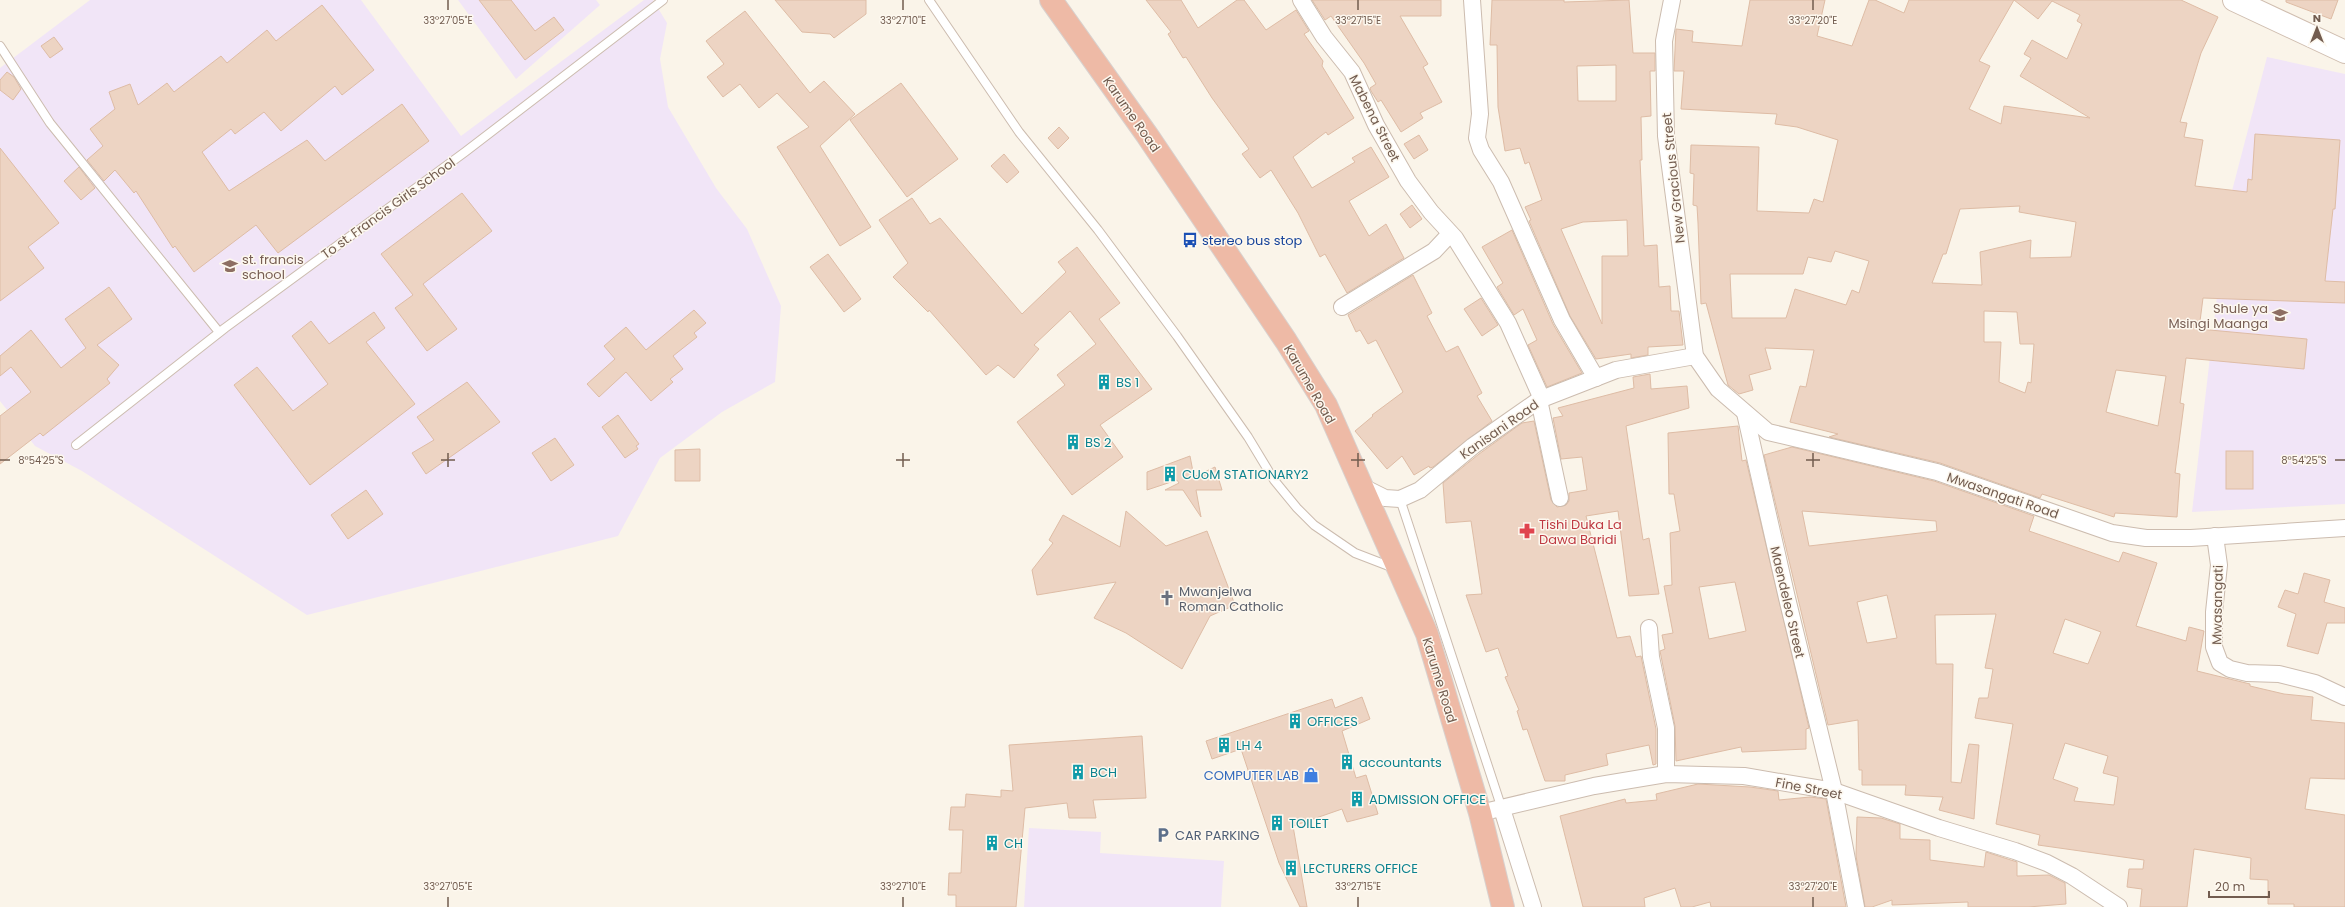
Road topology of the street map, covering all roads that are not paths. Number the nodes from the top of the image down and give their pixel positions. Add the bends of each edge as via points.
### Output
1 (663, 0) edge
2 (928, 0) edge
3 (1051, 0) edge
4 (1301, 0) edge
5 (1472, 0) edge
6 (1672, 0) edge
7 (2234, 0) edge
8 (0, 46) edge
9 (2345, 52) edge
10 (1453, 236) junction
11 (1342, 307) dead end
12 (219, 332) junction
13 (1695, 356) junction
14 (1596, 378) junction
15 (1540, 400) junction
16 (1745, 413) junction
17 (76, 445) dead end
18 (1361, 486) junction
19 (1560, 498) dead end
20 (1400, 499) junction
21 (2345, 528) edge
22 (2215, 536) junction
23 (1398, 570) junction
24 (1649, 628) dead end
25 (2345, 697) edge
26 (1666, 774) junction
27 (1834, 791) junction
28 (1502, 809) junction
29 (1480, 813) junction
30 (1503, 907) edge
31 (1533, 907) edge
32 (1856, 907) edge
33 (2118, 907) edge

1 - 12 lane, To st. Francis Girls School via 465,152
2 - 23 lane via 1019,132 1098,230 1172,330 1248,437 1274,480 1297,508 1314,525 1355,553
3 - 18 highway, Karume Road via 1147,135 1286,341 1326,405
4 - 10 street, Mabena Street via 1324,37 1352,72 1376,125 1408,181
5 - 14 street via 1480,114 1477,138 1481,150 1501,182 1562,320
6 - 13 street, New Gracious Street via 1664,41 1666,136
7 - 9 street
8 - 12 lane via 50,123
10 - 11 street
10 - 15 street, Mabena Street via 1508,323
12 - 17 lane, To st. Francis Girls School
13 - 14 street, Kanisani Road via 1616,370
13 - 16 street, Mwasangati Road via 1718,389
14 - 15 street, Kanisani Road
15 - 19 street, Mabena Street
15 - 20 street, Kanisani Road via 1473,446 1420,490
16 - 22 street, Mwasangati Road via 1768,432 1937,472 2112,533 2146,538
16 - 27 street, Maendeleo Street
18 - 20 street via 1385,498
18 - 23 highway, Karume Road
20 - 28 lane
21 - 22 street, Mwasangati Road
22 - 25 street, Mwasangati via 2219,564 2214,612 2214,647 2220,663 2230,669 2247,673 2279,674 2315,684
23 - 29 highway, Karume Road via 1427,634
24 - 26 street via 1651,657 1666,728
26 - 27 street, Fine Street via 1744,776
26 - 28 street, Fine Street via 1594,786
27 - 32 street, Maendeleo Street
27 - 33 street, Fine Street via 2047,863 2072,876
28 - 29 street, Fine Street
28 - 31 street
29 - 30 highway, Karume Road

